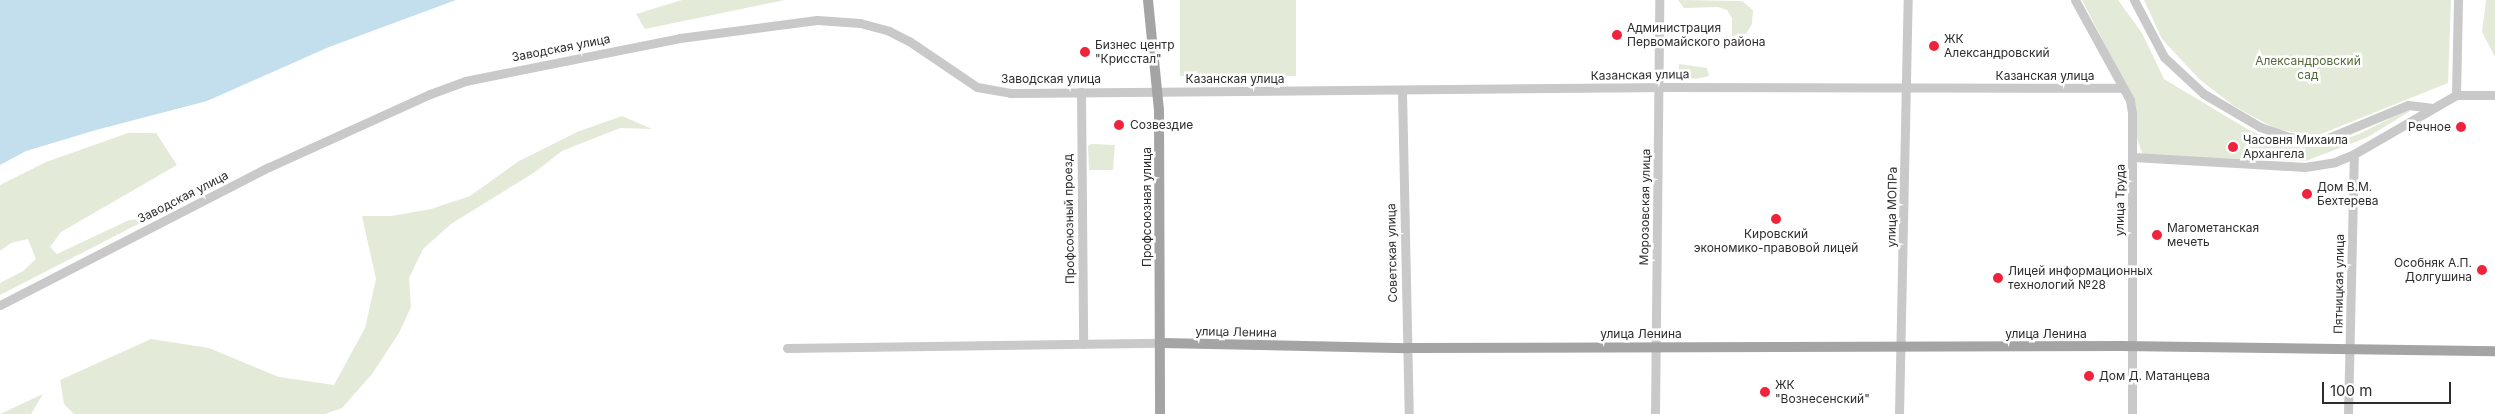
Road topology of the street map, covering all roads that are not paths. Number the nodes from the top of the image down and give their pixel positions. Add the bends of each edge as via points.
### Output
1 (1148, 0) edge
2 (1659, 0) edge
3 (1908, 0) edge
4 (2075, 0) edge
5 (2134, 0) edge
6 (2458, 0) edge
7 (1659, 88) junction
8 (2123, 88) junction
9 (1907, 89) junction
10 (1158, 91) junction
11 (1402, 91) junction
12 (1081, 92) junction
13 (2456, 95) junction
14 (2495, 96) edge
15 (2431, 108) junction
16 (2354, 154) junction
17 (2133, 157) junction
18 (0, 304) edge
19 (1161, 343) junction
20 (1083, 344) junction
21 (1655, 346) junction
22 (2131, 346) junction
23 (1901, 347) junction
24 (787, 348) dead end
25 (1407, 348) junction
26 (2350, 348) junction
27 (2495, 351) edge
28 (1160, 414) edge
29 (1409, 414) edge
30 (1655, 414) edge
31 (1899, 414) edge
32 (2132, 414) edge
33 (2348, 414) edge

1 - 10 main road, Профсоюзная улица
2 - 7 street, Морозовская улица
3 - 9 street, улица МОПРа
4 - 8 street, улица Труда
5 - 15 street via 2164,57 2204,94 2260,127 2289,137 2320,141 2408,106
6 - 13 street
7 - 9 street, Казанская улица
7 - 11 street, Казанская улица
7 - 21 street, Морозовская улица
8 - 9 street, Казанская улица
8 - 17 street, улица Труда via 2132,113
9 - 23 street, улица МОПРа
10 - 11 street, Казанская улица
10 - 12 street, Заводская улица
10 - 19 main road, Профсоюзная улица
11 - 25 street, Советская улица
12 - 18 street, Заводская улица via 987,91 951,72 904,38 860,22 841,20 817,20 680,38 482,76 430,94 269,167
12 - 20 street, Профсоюзный проезд
13 - 14 street
13 - 15 street
15 - 16 street
16 - 17 street via 2335,162 2305,167
16 - 26 street, Пятницкая улица
17 - 22 street, улица Труда
19 - 20 street, улица Ленина
19 - 25 main road, улица Ленина
19 - 28 main road, Профсоюзная улица
20 - 24 street, улица Ленина
21 - 23 main road, улица Ленина
21 - 25 main road, улица Ленина
21 - 30 street, Морозовская улица
22 - 23 main road, улица Ленина
22 - 26 main road, улица Ленина
22 - 32 street, улица Труда
23 - 31 street, улица МОПРа
25 - 29 street, Советская улица
26 - 27 main road, улица Ленина
26 - 33 street, Пятницкая улица

